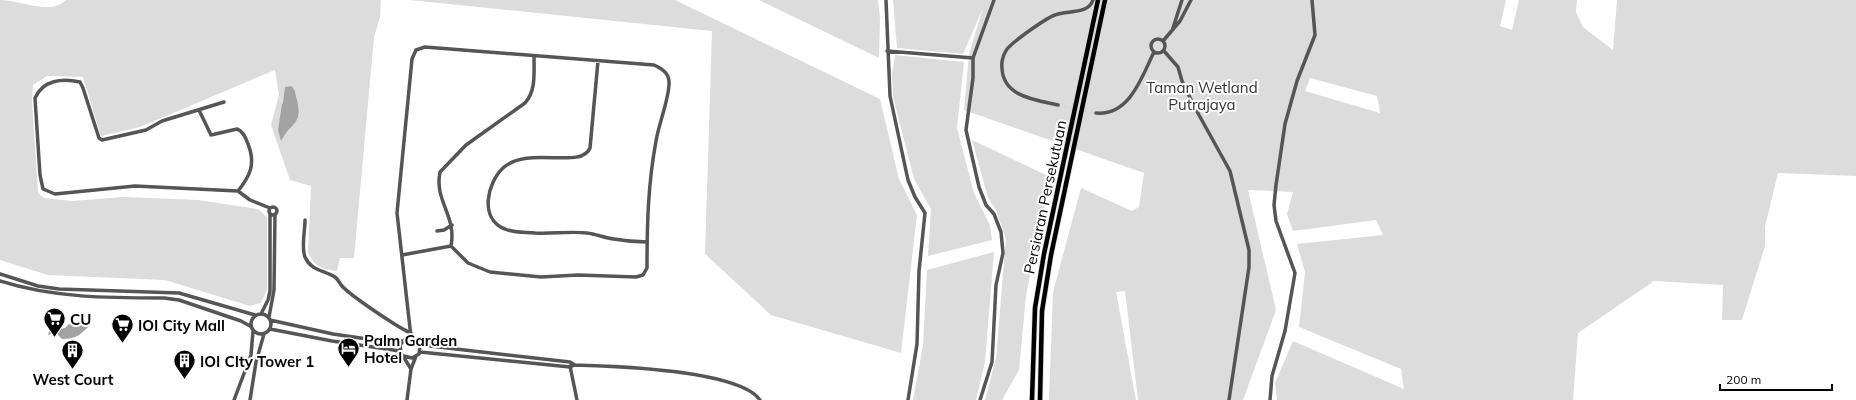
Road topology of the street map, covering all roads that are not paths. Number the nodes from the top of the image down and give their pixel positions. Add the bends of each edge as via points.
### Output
1 (886, 0) edge
2 (994, 0) edge
3 (1093, 0) edge
4 (1098, 0) edge
5 (1105, 0) edge
6 (1182, 0) edge
7 (1191, 0) edge
8 (1312, 0) edge
9 (1172, 31) junction
10 (1163, 41) junction
11 (887, 51) junction
12 (1164, 51) junction
13 (1154, 52) junction
14 (534, 57) junction
15 (973, 58) junction
16 (598, 61) junction
17 (224, 102) dead end
18 (1058, 105) tunnel mouth
19 (200, 110) junction
20 (1096, 113) tunnel mouth
21 (238, 192) junction
22 (270, 208) junction
23 (270, 214) junction
24 (275, 214) junction
25 (305, 220) dead end
26 (452, 225) junction
27 (437, 231) dead end
28 (647, 242) junction
29 (451, 246) junction
30 (402, 254) junction
31 (0, 274) edge
32 (0, 282) edge
33 (261, 314) junction
34 (255, 315) junction
35 (269, 319) junction
36 (250, 326) junction
37 (270, 329) junction
38 (253, 331) junction
39 (264, 334) junction
40 (411, 335) junction
41 (402, 341) junction
42 (419, 343) junction
43 (400, 351) junction
44 (420, 352) junction
45 (404, 356) junction
46 (416, 356) junction
47 (570, 362) junction
48 (575, 364) junction
49 (570, 367) junction
50 (411, 369) junction
51 (234, 400) edge
52 (250, 400) edge
53 (407, 400) edge
54 (577, 400) edge
55 (760, 400) edge
56 (908, 400) edge
57 (980, 400) edge
58 (1032, 400) edge
59 (1040, 400) edge
60 (1229, 400) edge
61 (1270, 400) edge

1 - 11 street
2 - 15 street
3 - 18 street via 1086,9 1055,15 1010,45 1004,55 1004,80 1015,93
4 - 58 main road, Persiaran Persekutuan via 1044,254 1035,308
5 - 59 main road, Persiaran Persekutuan via 1043,304
6 - 9 street
7 - 9 street
8 - 61 street via 1315,35 1297,81 1285,124 1276,185 1276,221 1295,272 1285,331 1272,376
9 - 10 street
10 - 12 street via 1166,46
10 - 13 street via 1154,40 1151,46
11 - 15 street
11 - 56 street via 890,96 908,180 925,213 919,271 917,344
12 - 13 street
12 - 60 street via 1178,67 1194,106 1230,171 1249,250 1249,267
13 - 20 street via 1126,102 1109,112
14 - 16 street
14 - 26 street via 530,98 466,145 440,172 439,191
14 - 30 street via 425,47 416,50 397,213
15 - 57 street via 967,138 979,187 1001,232 1003,253 996,285 992,362
16 - 28 street via 654,65 668,74 670,84 656,141 648,194
16 - 28 street via 588,153 579,158 542,156 521,158 512,162 494,179 488,192 488,208 493,220 505,230 585,233 624,241
17 - 19 street
19 - 21 street via 211,134 237,129 246,139 253,165 247,180
19 - 21 street via 162,121 146,130 100,140 80,82 45,84 36,98 43,189 55,194 135,186
21 - 22 street
22 - 23 street
22 - 24 street via 275,207
23 - 24 street
23 - 33 street via 270,292
24 - 35 street via 274,290
25 - 40 street via 305,257 310,266 340,280 341,285
26 - 27 street
26 - 29 street via 454,234
28 - 29 street via 647,268 643,275 636,278 490,272 468,264
29 - 30 street
30 - 40 street
31 - 34 street via 59,289 179,294
32 - 36 street via 54,294 179,300
33 - 34 street
33 - 35 street
34 - 36 street
35 - 37 street
35 - 41 street via 370,339
36 - 38 street
37 - 39 street
37 - 43 street
38 - 39 street
38 - 51 street via 251,355
39 - 52 street via 256,362
40 - 41 street
40 - 42 street
41 - 43 street
42 - 44 street
42 - 47 street
43 - 45 street
44 - 46 street
44 - 49 street
45 - 46 street
45 - 50 street
46 - 50 street
47 - 48 street
47 - 49 street
48 - 49 street
48 - 55 street via 692,374 741,387
49 - 54 street
50 - 53 street

